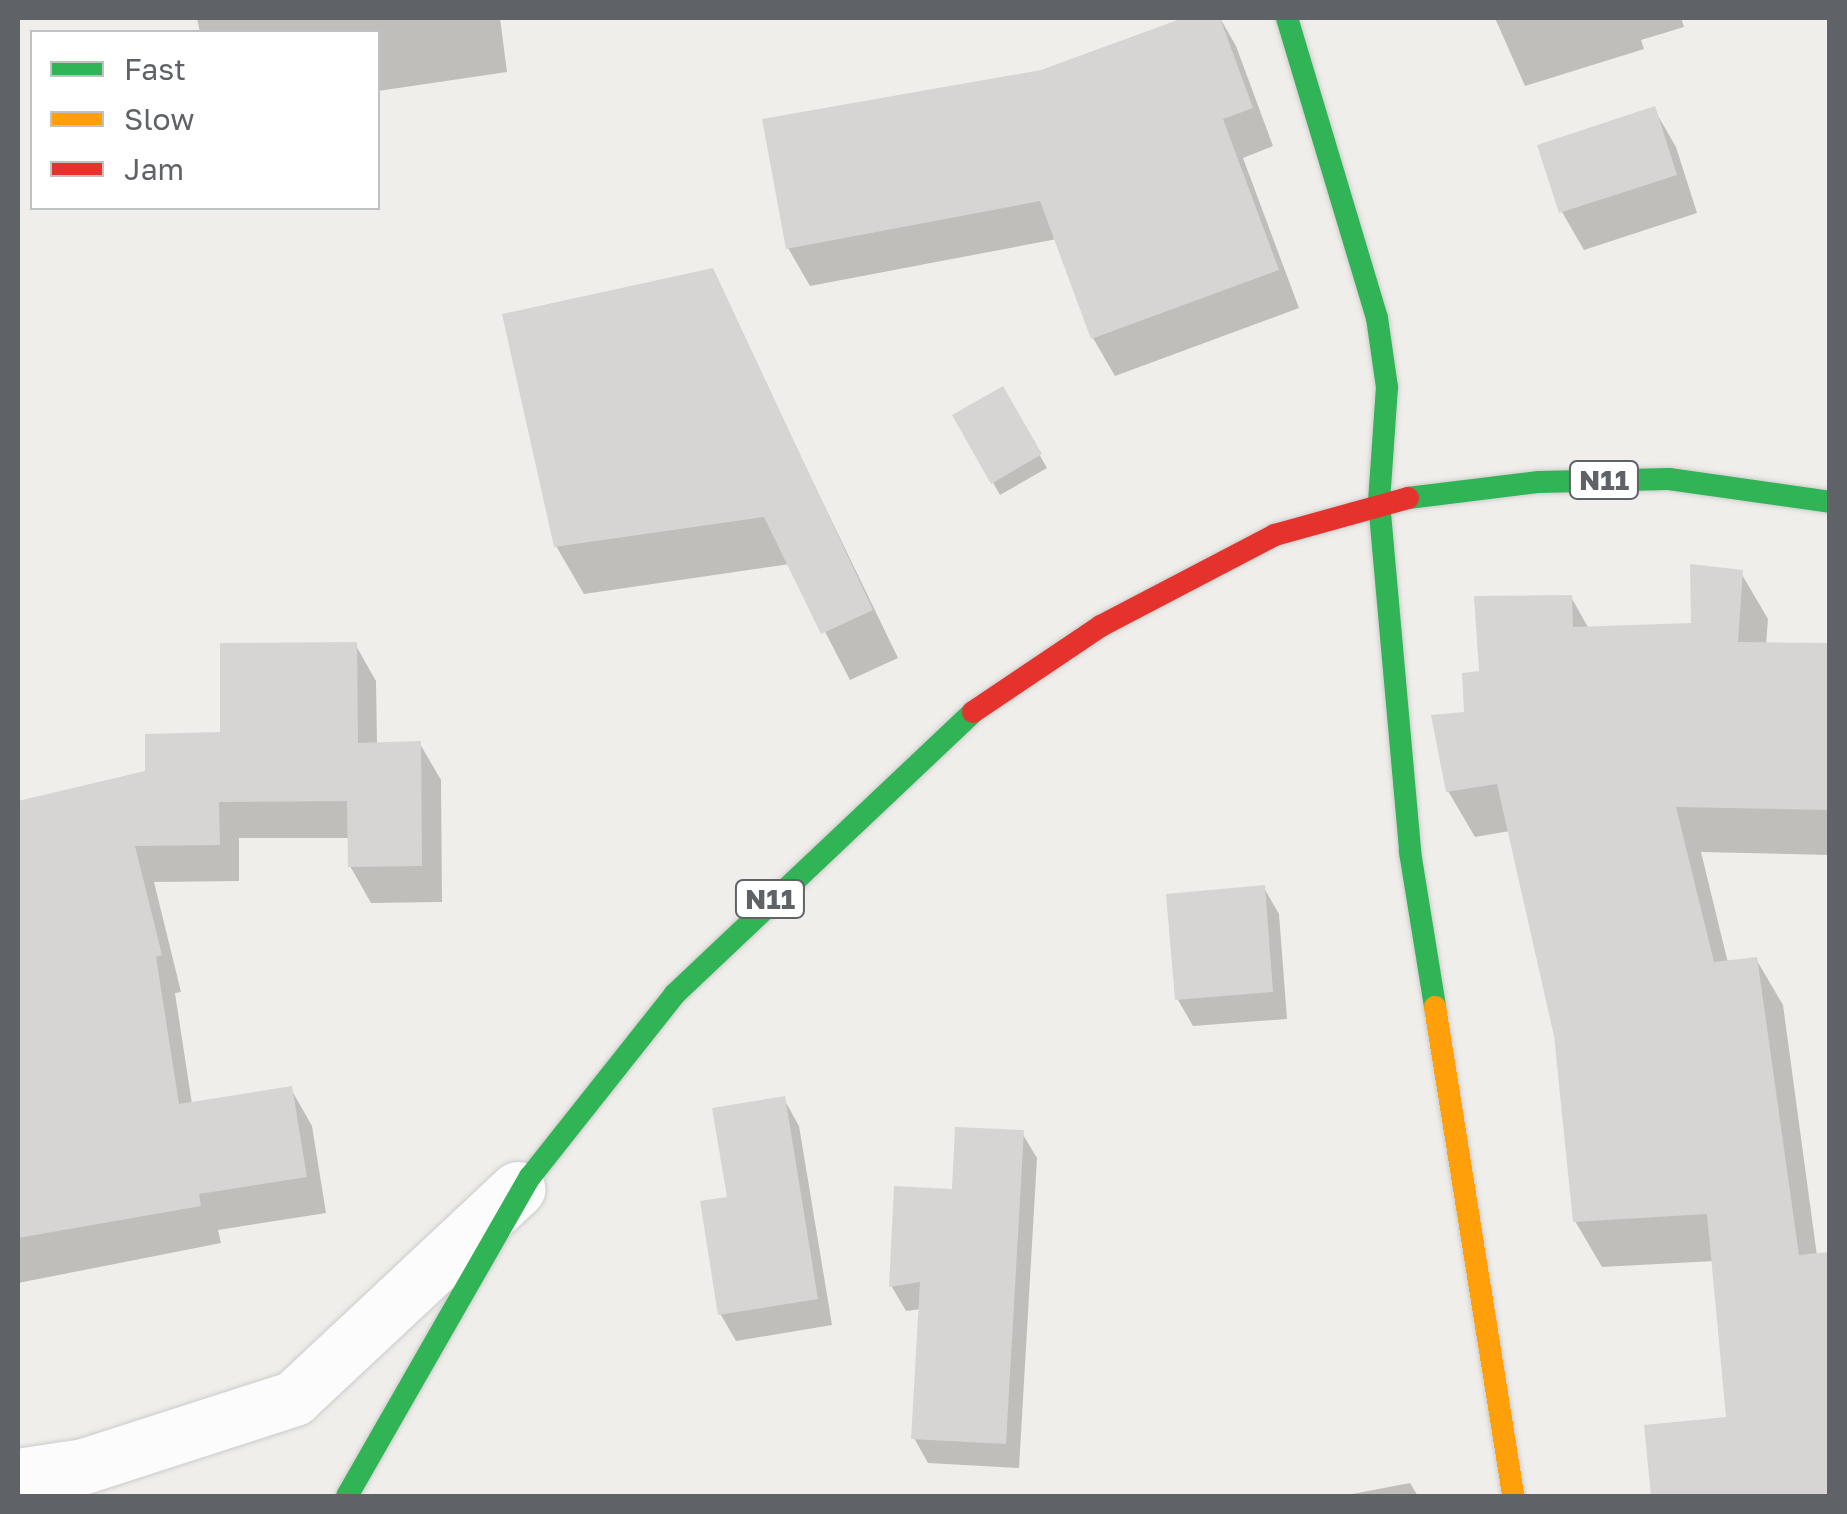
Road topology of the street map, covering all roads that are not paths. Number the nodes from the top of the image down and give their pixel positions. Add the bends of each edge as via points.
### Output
1 (1286, 18) edge
2 (1379, 502) junction
3 (1830, 502) edge
4 (530, 1177) junction
5 (18, 1476) edge
6 (347, 1496) edge
7 (1513, 1496) edge

1 - 2 main road via 1377,318 1386,386
2 - 3 main road, N11 via 1539,482 1669,479
2 - 4 main road, N11 via 1275,536 1101,626 951,727 675,994
2 - 7 main road via 1410,852
4 - 5 street via 294,1398 84,1466
4 - 6 main road, N11

